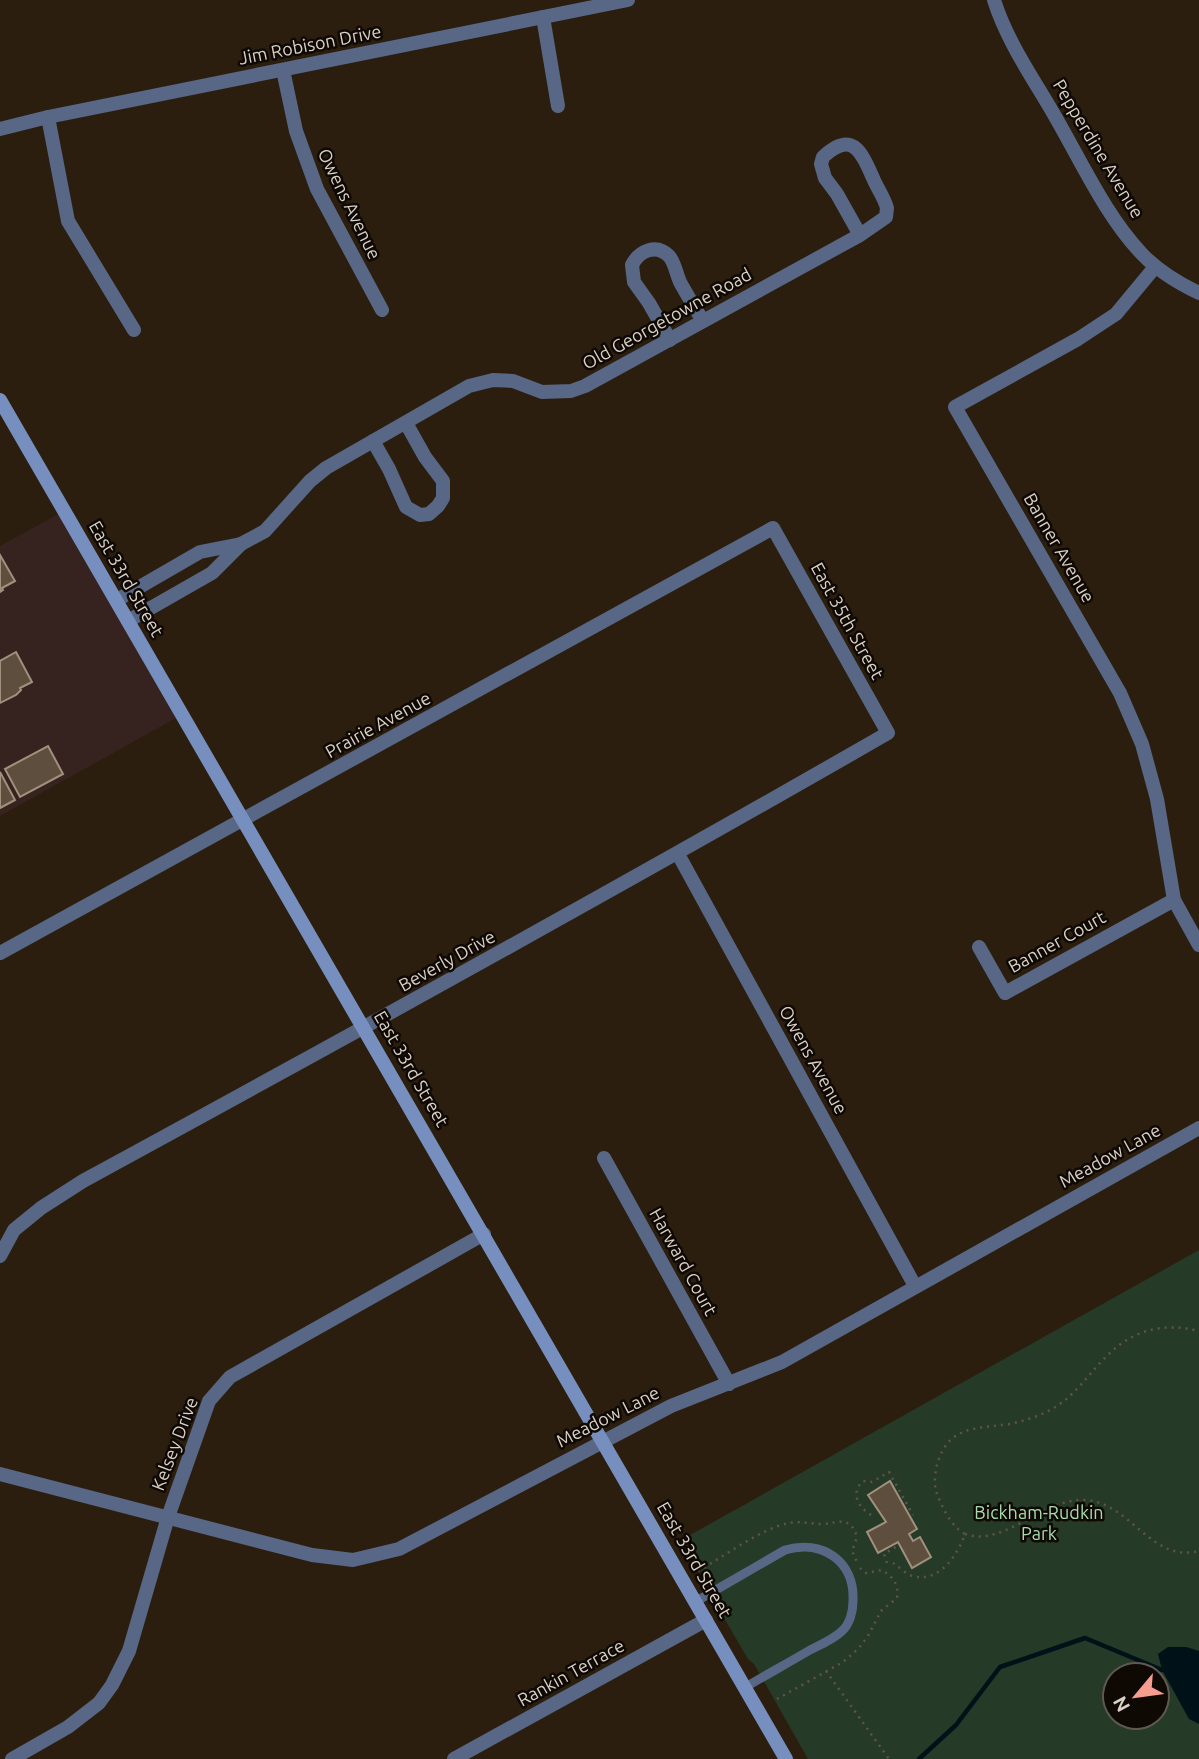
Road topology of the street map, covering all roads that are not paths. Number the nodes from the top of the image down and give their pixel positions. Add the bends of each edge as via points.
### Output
1 (628, 0) edge
2 (994, 0) edge
3 (543, 18) junction
4 (283, 70) junction
5 (558, 106) dead end
6 (48, 117) junction
7 (0, 129) edge
8 (860, 235) junction
9 (1155, 267) junction
10 (1199, 293) edge
11 (382, 310) dead end
12 (703, 321) junction
13 (134, 330) dead end
14 (670, 340) junction
15 (0, 400) edge
16 (406, 422) junction
17 (373, 441) junction
18 (773, 528) joint
19 (241, 544) junction
20 (191, 557) junction
21 (204, 578) junction
22 (117, 600) junction
23 (128, 621) junction
24 (888, 733) joint
25 (244, 820) junction
26 (678, 854) junction
27 (1174, 900) junction
28 (1199, 946) edge
29 (979, 947) dead end
30 (0, 953) edge
31 (365, 1028) junction
32 (1199, 1128) edge
33 (604, 1158) dead end
34 (0, 1223) edge
35 (15, 1230) junction
36 (484, 1234) junction
37 (0, 1256) edge
38 (915, 1286) junction
39 (729, 1384) junction
40 (603, 1441) junction
41 (0, 1474) edge
42 (168, 1517) junction
43 (695, 1602) junction
44 (706, 1620) junction
45 (744, 1688) junction
46 (12, 1759) edge
47 (454, 1759) edge
48 (786, 1759) edge

1 - 3 street, Jim Robison Drive
2 - 9 street, Pepperdine Avenue via 1006,30 1102,197
3 - 4 street, Jim Robison Drive
3 - 5 street
4 - 6 street, Jim Robison Drive
4 - 11 street, Owens Avenue via 296,131 317,189
6 - 7 street, Jim Robison Drive
6 - 13 street via 68,221
8 - 8 street, Old Georgetowne Road via 822,171 823,157 843,144 856,147 863,155 887,208 886,217
8 - 12 street, Old Georgetowne Road
9 - 10 street, Pepperdine Avenue
9 - 27 street, Banner Avenue via 1116,314 955,407 1120,694 1142,744 1157,799
12 - 14 street, Old Georgetowne Road
12 - 14 street via 671,258 654,249 641,254 632,265 634,282
14 - 16 street, Old Georgetowne Road via 571,391 542,392 513,381 493,380 469,386
15 - 22 street, East 33rd Street
16 - 17 street, Old Georgetowne Road
16 - 17 street via 443,481 443,498 429,513 420,515 406,507
17 - 19 street, Old Georgetowne Road via 326,468 265,531
18 - 24 street, East 35th Street
18 - 25 street, Prairie Avenue
19 - 20 street, Old Georgetowne Road
19 - 21 street, Old Georgetowne Road
20 - 21 street
20 - 22 street, Old Georgetowne Road
21 - 23 street, Old Georgetowne Road
22 - 23 street, East 33rd Street
23 - 25 street, East 33rd Street
24 - 26 street, Beverly Drive
25 - 30 street, Prairie Avenue
25 - 31 street, East 33rd Street
26 - 31 street, Beverly Drive
26 - 38 street, Owens Avenue
27 - 28 street, Banner Avenue
27 - 29 street, Banner Court via 1005,993
31 - 35 street, Beverly Drive via 83,1181
31 - 36 street, East 33rd Street
32 - 38 street, Meadow Lane
33 - 39 street, Harward Court
34 - 35 street
35 - 37 street, Beverly Drive
36 - 40 street, East 33rd Street
36 - 42 street, Kelsey Drive via 230,1377 209,1401
38 - 39 street, Meadow Lane via 782,1362
39 - 40 street, Meadow Lane via 671,1406
40 - 42 street, Meadow Lane via 399,1549 353,1560 312,1555
40 - 43 street, East 33rd Street
41 - 42 street, Meadow Lane
42 - 46 street, Kelsey Drive via 129,1651 112,1685 99,1703 68,1727
43 - 44 street, East 33rd Street
43 - 45 lane via 795,1547 827,1552 847,1572 853,1609 841,1632
44 - 45 street, East 33rd Street
44 - 47 street, Rankin Terrace
45 - 48 street, East 33rd Street

